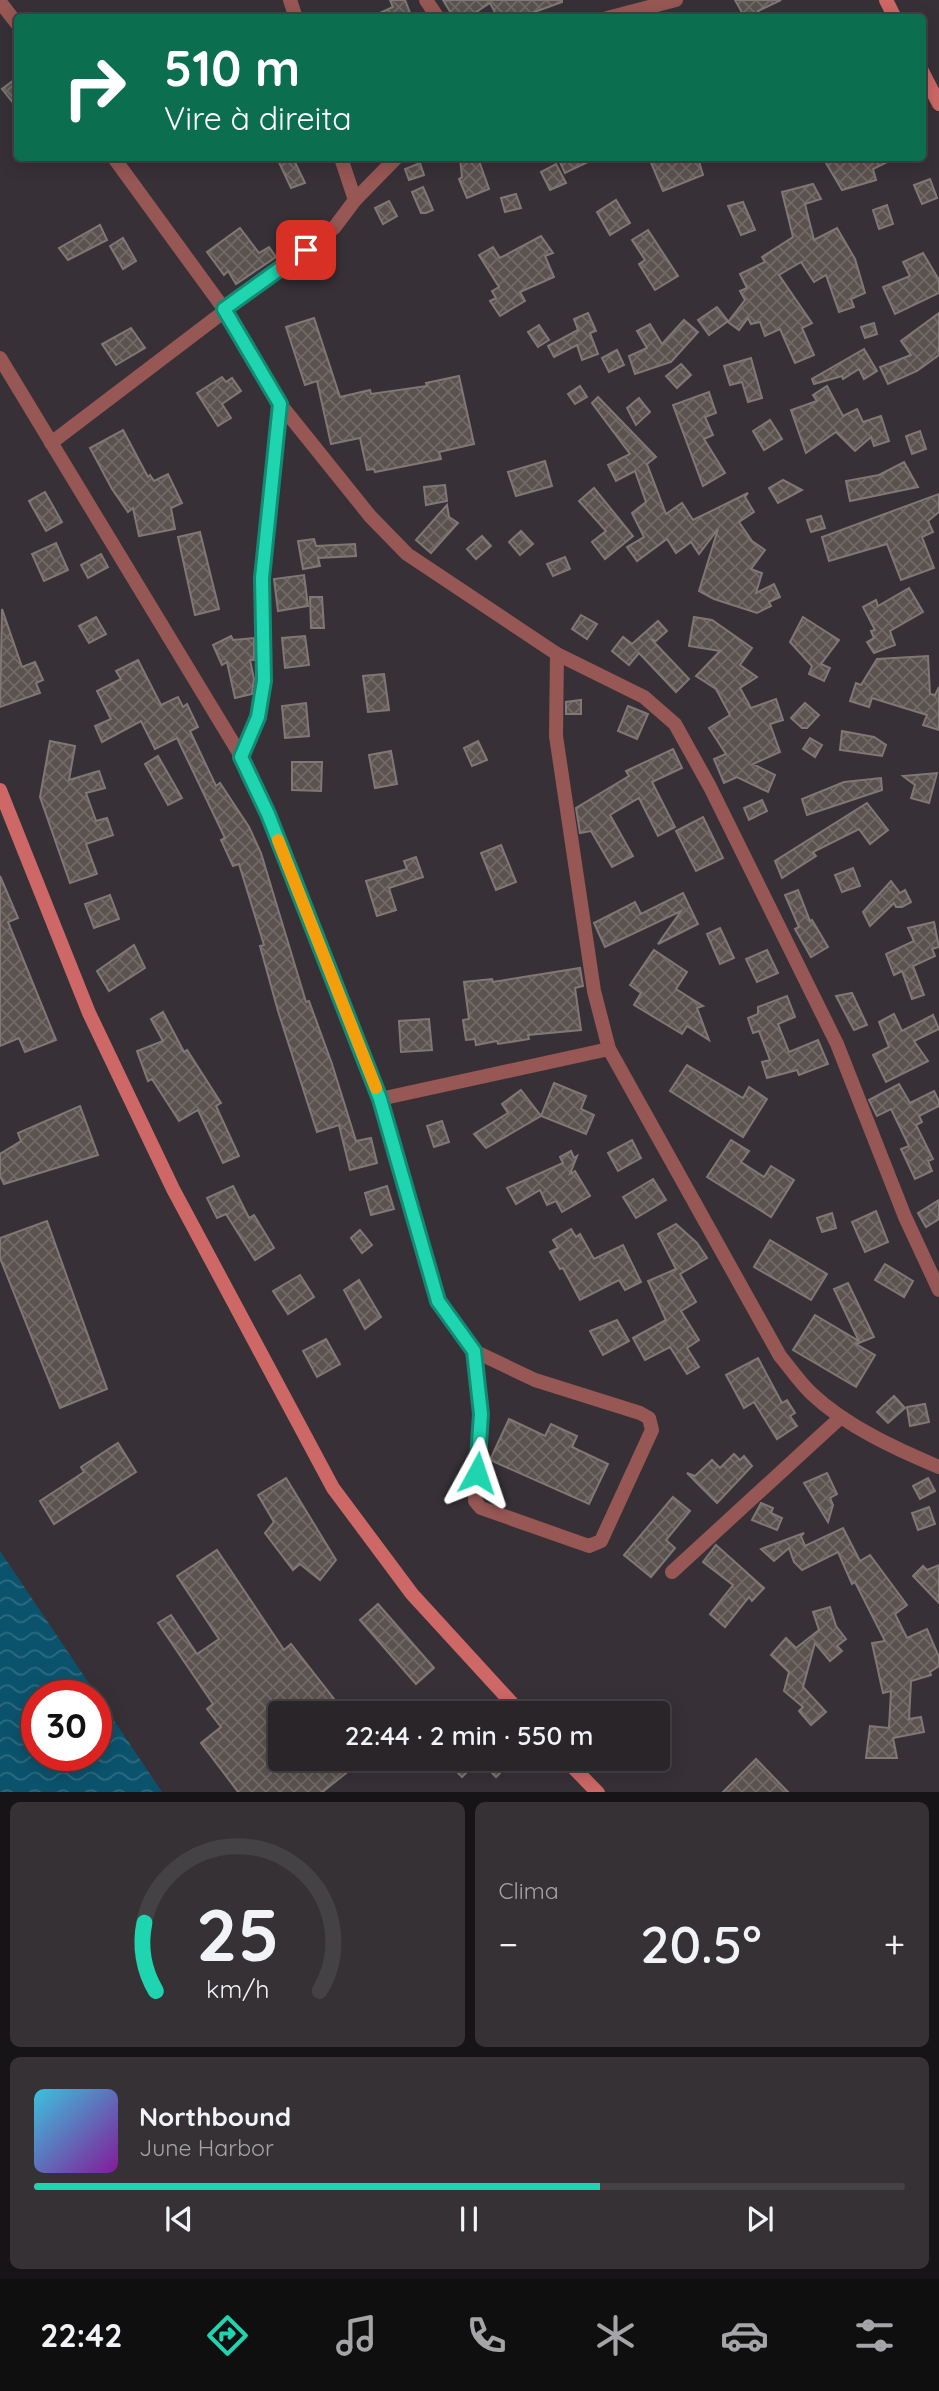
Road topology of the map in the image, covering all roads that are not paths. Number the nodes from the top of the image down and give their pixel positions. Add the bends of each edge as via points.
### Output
1 (676, 0) edge
2 (0, 2) edge
3 (622, 14) edge
4 (14, 20) edge
5 (926, 79) edge
6 (939, 104) edge
7 (116, 161) edge
8 (342, 161) edge
9 (393, 161) edge
10 (355, 200) junction
11 (224, 309) junction
12 (0, 358) edge
13 (280, 404) junction
14 (51, 443) junction
15 (557, 654) junction
16 (241, 757) junction
17 (0, 790) edge
18 (609, 1049) junction
19 (380, 1099) junction
20 (939, 1290) edge
21 (474, 1351) junction
22 (841, 1417) junction
23 (939, 1467) edge
24 (672, 1572) dead end
25 (510, 1701) edge
26 (577, 1771) edge
27 (597, 1792) edge

1 - 3 street
2 - 4 street
5 - 6 street
7 - 11 street
8 - 10 street
9 - 10 street
10 - 11 street via 334,229
11 - 13 street
11 - 14 street
12 - 14 street
13 - 15 street via 370,516 407,554
13 - 16 street via 262,578 264,681 258,717
14 - 16 street
15 - 18 street via 556,736 593,992
15 - 20 street via 644,697 675,724 837,1044
16 - 19 street via 268,814
17 - 25 street via 89,1013 173,1189 327,1476 412,1594
18 - 19 street
18 - 22 street via 780,1356 811,1393
19 - 21 street via 438,1301
21 - 21 street via 481,1414 475,1501 481,1508 596,1545 652,1430 649,1418 535,1380
22 - 23 street
22 - 24 street
26 - 27 street

